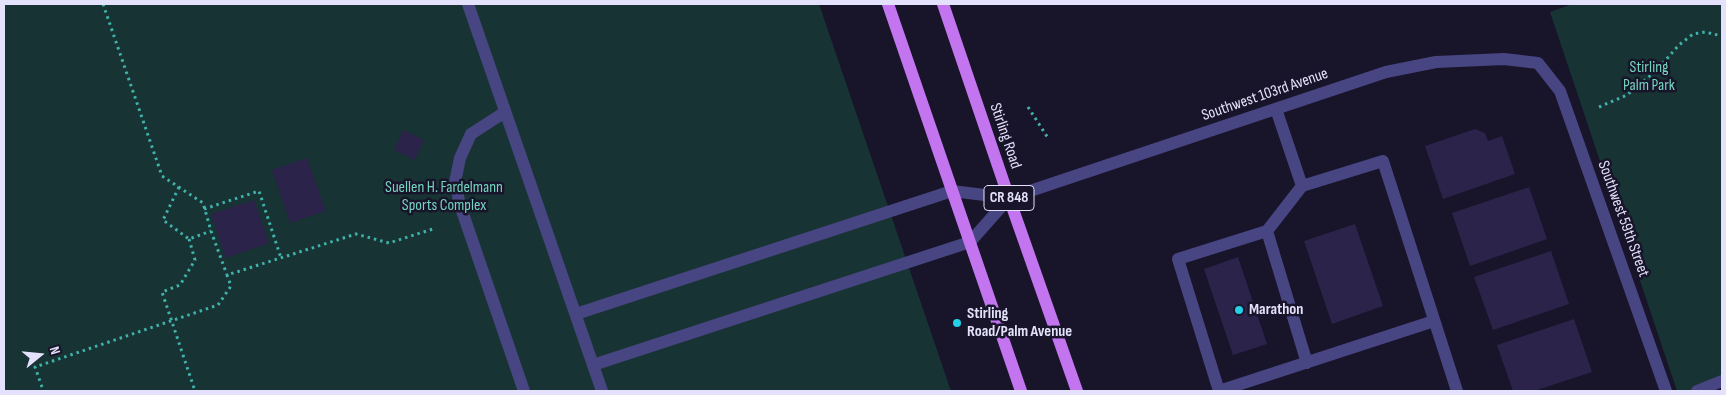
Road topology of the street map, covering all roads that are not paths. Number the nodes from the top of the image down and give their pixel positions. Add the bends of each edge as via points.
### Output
1 (468, 4) edge
2 (888, 4) edge
3 (943, 4) edge
4 (1538, 64) joint
5 (1276, 109) junction
6 (505, 112) junction
7 (1302, 186) junction
8 (952, 191) junction
9 (1009, 198) junction
10 (1267, 231) junction
11 (970, 242) junction
12 (576, 314) junction
13 (1434, 321) junction
14 (1307, 363) junction
15 (594, 365) junction
16 (1722, 381) edge
17 (524, 391) edge
18 (602, 391) edge
19 (1021, 391) edge
20 (1077, 391) edge
21 (1219, 391) edge
22 (1457, 391) edge
23 (1666, 391) edge
24 (1697, 391) edge

1 - 6 street
2 - 8 main road, CR 848
3 - 9 main road, Stirling Road / CR 848
4 - 5 street, Southwest 103rd Avenue via 1504,58 1436,62 1386,72
4 - 23 street, Southwest 59th Street via 1560,91
5 - 7 street
5 - 9 street, Southwest 103rd Avenue
6 - 12 street
6 - 17 street via 471,134 460,158 455,182
7 - 10 street
7 - 13 street via 1383,161
8 - 9 street
8 - 11 main road, CR 848
8 - 12 street
9 - 11 street
9 - 20 main road, Stirling Road / CR 848
10 - 14 street
10 - 21 street via 1178,259
11 - 15 street
11 - 19 main road, CR 848
12 - 15 street
13 - 14 street
13 - 22 street
14 - 21 street
15 - 18 street
16 - 24 street

